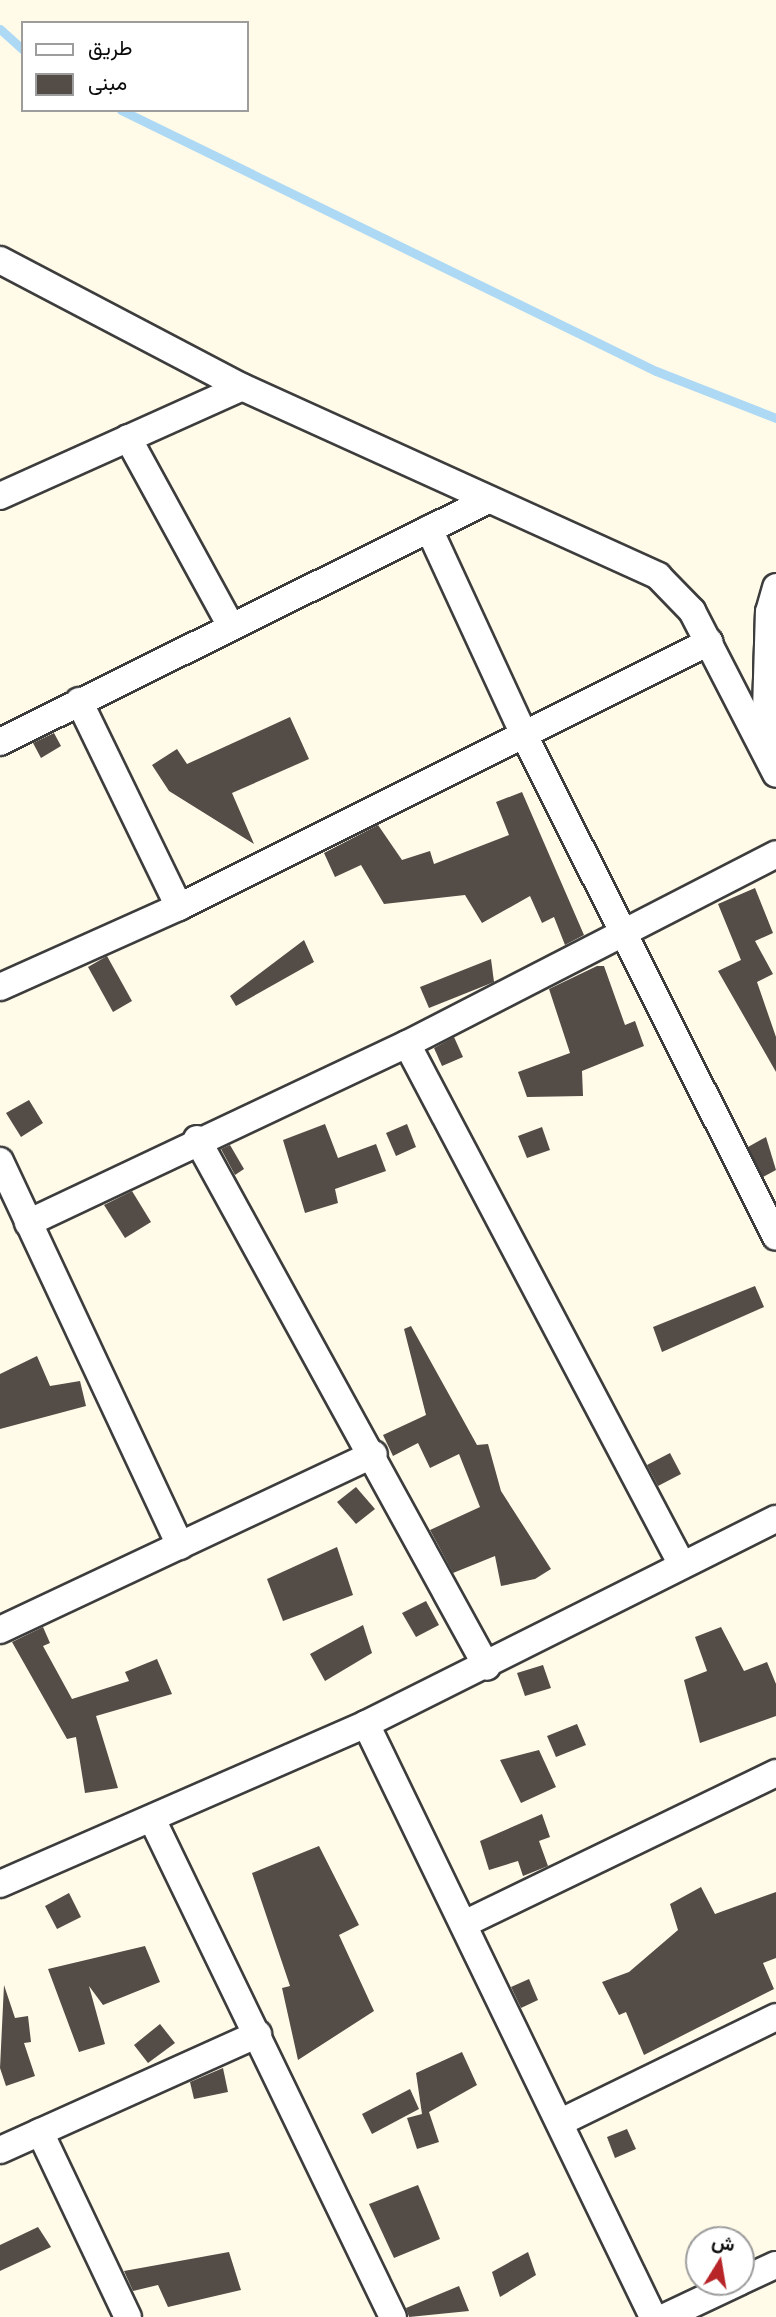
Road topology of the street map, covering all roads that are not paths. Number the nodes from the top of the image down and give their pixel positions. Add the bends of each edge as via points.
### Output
1 (0, 261) edge
2 (242, 387) junction
3 (128, 438) junction
4 (0, 496) edge
5 (484, 502) junction
6 (429, 529) junction
7 (776, 587) edge
8 (231, 626) junction
9 (709, 642) junction
10 (79, 701) junction
11 (525, 737) junction
12 (0, 742) edge
13 (771, 762) edge
14 (776, 854) edge
15 (179, 907) junction
16 (622, 932) junction
17 (0, 987) edge
18 (407, 1044) junction
19 (197, 1139) junction
20 (0, 1161) edge
21 (28, 1223) junction
22 (776, 1237) edge
23 (373, 1454) junction
24 (776, 1519) edge
25 (180, 1546) junction
26 (682, 1564) junction
27 (0, 1630) edge
28 (487, 1667) junction
29 (366, 1724) junction
30 (776, 1773) edge
31 (152, 1819) junction
32 (0, 1884) edge
33 (464, 1924) junction
34 (776, 2017) edge
35 (258, 2034) junction
36 (563, 2121) junction
37 (40, 2132) junction
38 (0, 2150) edge
39 (776, 2265) edge
40 (755, 2275) edge
41 (710, 2296) edge
42 (128, 2317) edge
43 (393, 2317) edge
44 (653, 2317) edge
45 (665, 2317) edge

1 - 2 street
2 - 3 street
2 - 5 street via 387,449
3 - 4 street
3 - 8 street
5 - 6 street
5 - 9 street via 612,550 658,576 692,611
6 - 8 street
6 - 11 street
7 - 13 street via 769,612
8 - 10 street
9 - 11 street
9 - 13 street
10 - 12 street
10 - 15 street
11 - 15 street
11 - 16 street
14 - 16 street
15 - 17 street
16 - 18 street
16 - 22 street
18 - 19 street
18 - 26 street
19 - 21 street
19 - 23 street
20 - 21 street
21 - 25 street
23 - 25 street
23 - 28 street
24 - 26 street
25 - 27 street
26 - 28 street
28 - 29 street
29 - 31 street
29 - 33 street
30 - 33 street
31 - 32 street
31 - 35 street
33 - 36 street
34 - 36 street
35 - 37 street
35 - 43 street
36 - 44 street
37 - 38 street
37 - 42 street
39 - 40 street
41 - 45 street

